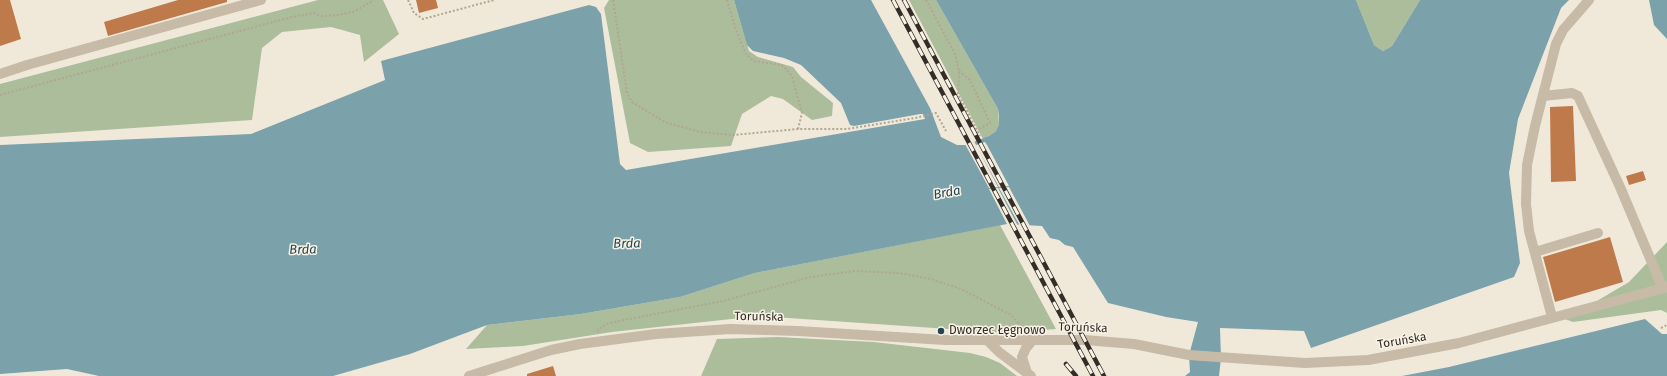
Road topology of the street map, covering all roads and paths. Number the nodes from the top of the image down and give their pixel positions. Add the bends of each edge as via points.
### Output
1 (261, 0) edge
2 (374, 0) edge
3 (408, 0) edge
4 (494, 0) edge
5 (613, 0) edge
6 (727, 0) edge
7 (926, 0) edge
8 (1589, 0) edge
9 (958, 71) junction
10 (0, 74) edge
11 (0, 95) edge
12 (1543, 96) junction
13 (798, 129) junction
14 (977, 130) junction
15 (946, 131) dead end
16 (980, 136) dead end
17 (1598, 233) dead end
18 (1535, 252) junction
19 (1665, 288) edge
20 (1552, 317) junction
21 (1667, 325) edge
22 (1661, 328) dead end
23 (596, 332) dead end
24 (988, 341) junction
25 (1032, 341) junction
26 (1029, 375) edge
27 (469, 376) edge

1 - 10 street
2 - 11 path via 353,12 321,16 314,13 292,17
3 - 4 path via 414,13 424,19
5 - 13 path via 626,93 636,105 665,122 716,134 733,135
6 - 13 path via 746,54 754,61 782,65 792,76 802,113
7 - 9 path via 952,47
8 - 12 street via 1559,37
9 - 14 path via 958,94
9 - 14 path via 970,80 990,123
12 - 18 street via 1527,165 1526,204
12 - 19 street via 1572,93 1578,96
13 - 15 path via 847,129 936,112
14 - 16 path
17 - 18 street
18 - 20 street
19 - 20 street, Toruńska
20 - 25 street, Toruńska via 1459,343 1368,360 1305,363 1221,358 1134,344 1080,340
21 - 22 path
23 - 25 path via 606,324 723,301 811,277 834,273 873,272 899,273 931,279 961,289 1011,315
24 - 25 street, Toruńska
24 - 26 street
24 - 27 street, Toruńska via 762,330 693,331 580,344 551,350
25 - 26 street via 1022,357

